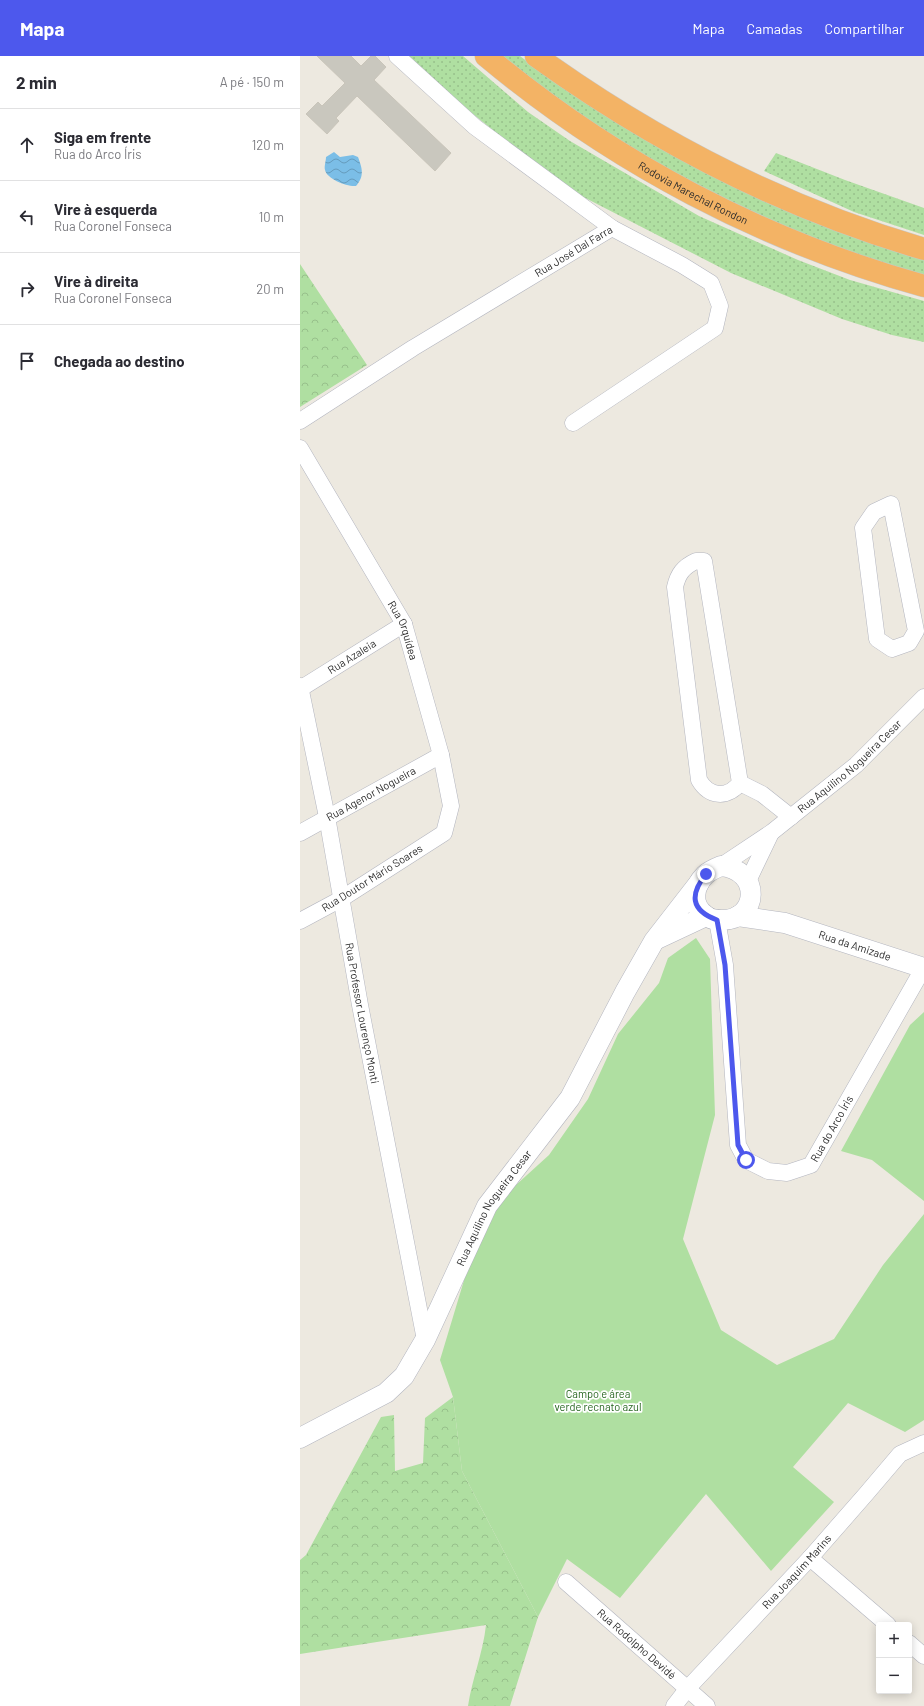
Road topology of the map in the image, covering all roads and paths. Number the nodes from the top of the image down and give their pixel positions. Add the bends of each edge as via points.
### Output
1 (397, 56) edge
2 (486, 56) edge
3 (536, 56) edge
4 (612, 228) junction
5 (924, 250) edge
6 (924, 286) edge
7 (300, 421) edge
8 (573, 423) dead end
9 (300, 448) edge
10 (404, 624) junction
11 (920, 630) edge
12 (300, 688) edge
13 (924, 697) edge
14 (441, 755) junction
15 (740, 783) junction
16 (327, 817) junction
17 (791, 817) junction
18 (772, 832) junction
19 (300, 833) edge
20 (444, 833) joint
21 (721, 866) junction
22 (699, 883) junction
23 (749, 888) junction
24 (341, 899) junction
25 (738, 916) junction
26 (711, 918) junction
27 (300, 921) edge
28 (785, 923) junction
29 (654, 941) junction
30 (924, 968) edge
31 (425, 1340) junction
32 (300, 1438) edge
33 (924, 1443) edge
34 (810, 1558) junction
35 (566, 1582) dead end
36 (885, 1622) edge
37 (912, 1646) edge
38 (924, 1656) edge
39 (688, 1688) junction
40 (674, 1706) edge
41 (706, 1706) edge

1 - 4 street, Rua José Dal Farra via 475,127
2 - 6 highway, Rodovia Marechal Rondon via 581,129 656,175 787,238 860,266
3 - 5 highway via 638,124 721,170 838,221
4 - 7 street, Rua José Dal Farra via 413,348
4 - 8 street via 711,283 720,306 715,328
9 - 10 street, Rua Orquídea
10 - 12 street, Rua Azaleia
10 - 14 street, Rua Orquídea
11 - 11 street via 900,549 891,504 874,512 863,528 878,639 892,649 909,643
12 - 16 street, Rua Professor Lourenço Monti
13 - 17 street, Rua Aquilino Nogueira Cesar via 856,766
14 - 16 street, Rua Agenor Nogueira
14 - 20 street, Rua Orquídea via 451,806
15 - 15 street via 704,560 696,561 681,571 676,578 675,587 699,780 708,791 715,794 729,793
15 - 17 street via 762,794
16 - 19 street, Rua Agenor Nogueira
16 - 24 street, Rua Professor Lourenço Monti
17 - 18 street, Rua Aquilino Nogueira Cesar
18 - 21 street, Rua Aquilino Nogueira Cesar
18 - 23 street, Rua Aquilino Nogueira Cesar
20 - 24 street, Rua Doutor Mário Soares
21 - 22 street via 706,874
21 - 23 street via 740,871
22 - 26 street via 695,891 696,902
22 - 29 street, Rua Aquilino Nogueira Cesar
23 - 25 street via 749,902
23 - 28 street, Rua da Amizade
24 - 27 street, Rua Doutor Mário Soares
24 - 31 street, Rua Professor Lourenço Monti
25 - 26 street via 729,920
25 - 28 street, Rua da Amizade
26 - 29 street
26 - 30 street, Rua do Arco Íris via 725,965 738,1145 746,1160 768,1171 787,1173 811,1165
28 - 30 street, Rua da Amizade
29 - 31 street, Rua Aquilino Nogueira Cesar via 570,1098 487,1206
31 - 32 street, Rua Aquilino Nogueira Cesar via 404,1376 386,1394
33 - 34 street, Rua Joaquim Marins via 900,1454
34 - 36 street
34 - 39 street, Rua Joaquim Marins
35 - 39 street, Rua Rodolpho Devidé
37 - 38 street
39 - 40 street, Rua Joaquim Marins
39 - 41 street, Rua Rodolpho Devidé

